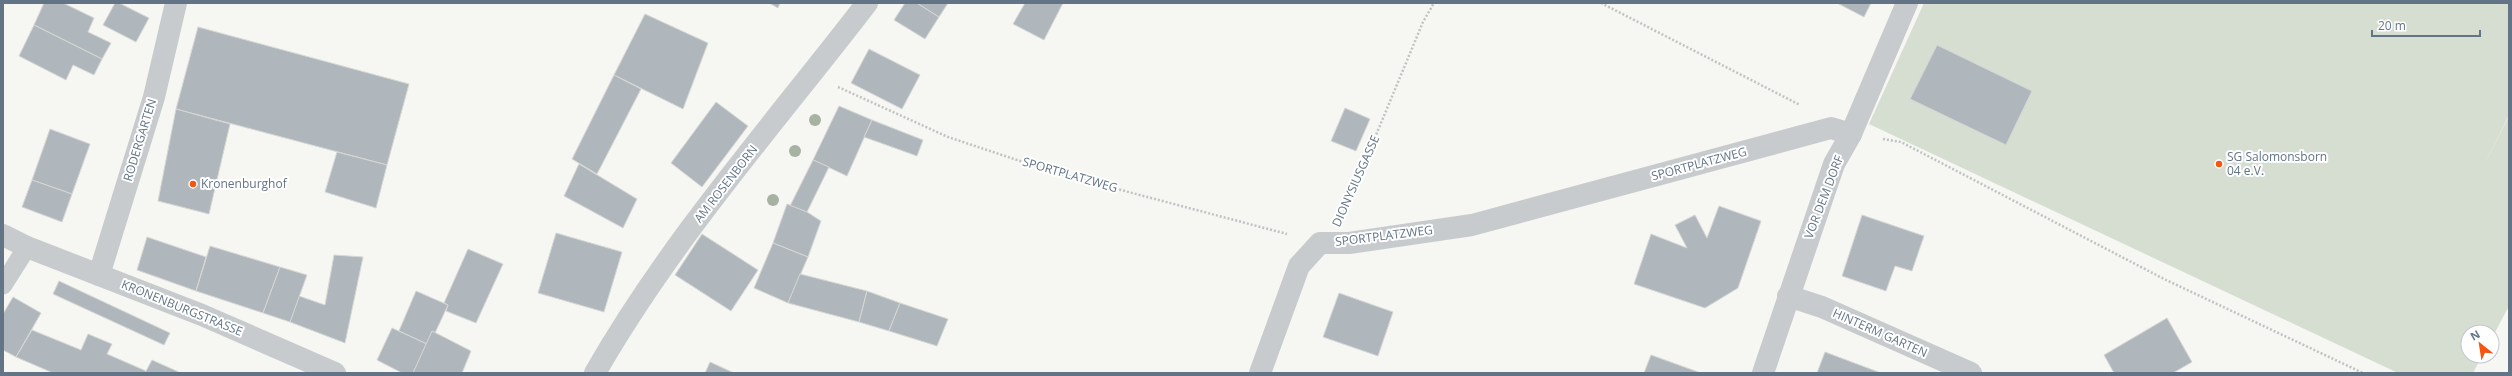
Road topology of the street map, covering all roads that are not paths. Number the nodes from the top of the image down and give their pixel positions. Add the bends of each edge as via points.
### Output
1 (176, 3) edge
2 (867, 3) edge
3 (1907, 3) edge
4 (1841, 131) junction
5 (3, 235) edge
6 (27, 247) junction
7 (99, 275) junction
8 (3, 285) edge
9 (1788, 296) junction
10 (335, 373) edge
11 (596, 373) edge
12 (1260, 373) edge
13 (1763, 373) edge
14 (1971, 373) edge

1 - 7 street, RODERGARTEN via 154,97
2 - 11 street, AM ROSENBORN via 676,248 626,319
3 - 4 street, VOR DEM DORF via 1877,68
4 - 9 street, VOR DEM DORF via 1834,164
4 - 12 street, SPORTPLATZWEG via 1472,225 1349,243 1320,243 1299,266
5 - 6 street, KRONENBURGSTRASSE
6 - 7 street, KRONENBURGSTRASSE
6 - 8 lane
7 - 10 street, KRONENBURGSTRASSE via 202,315
9 - 13 street, VOR DEM DORF
9 - 14 street, HINTERM GARTEN via 1822,307

